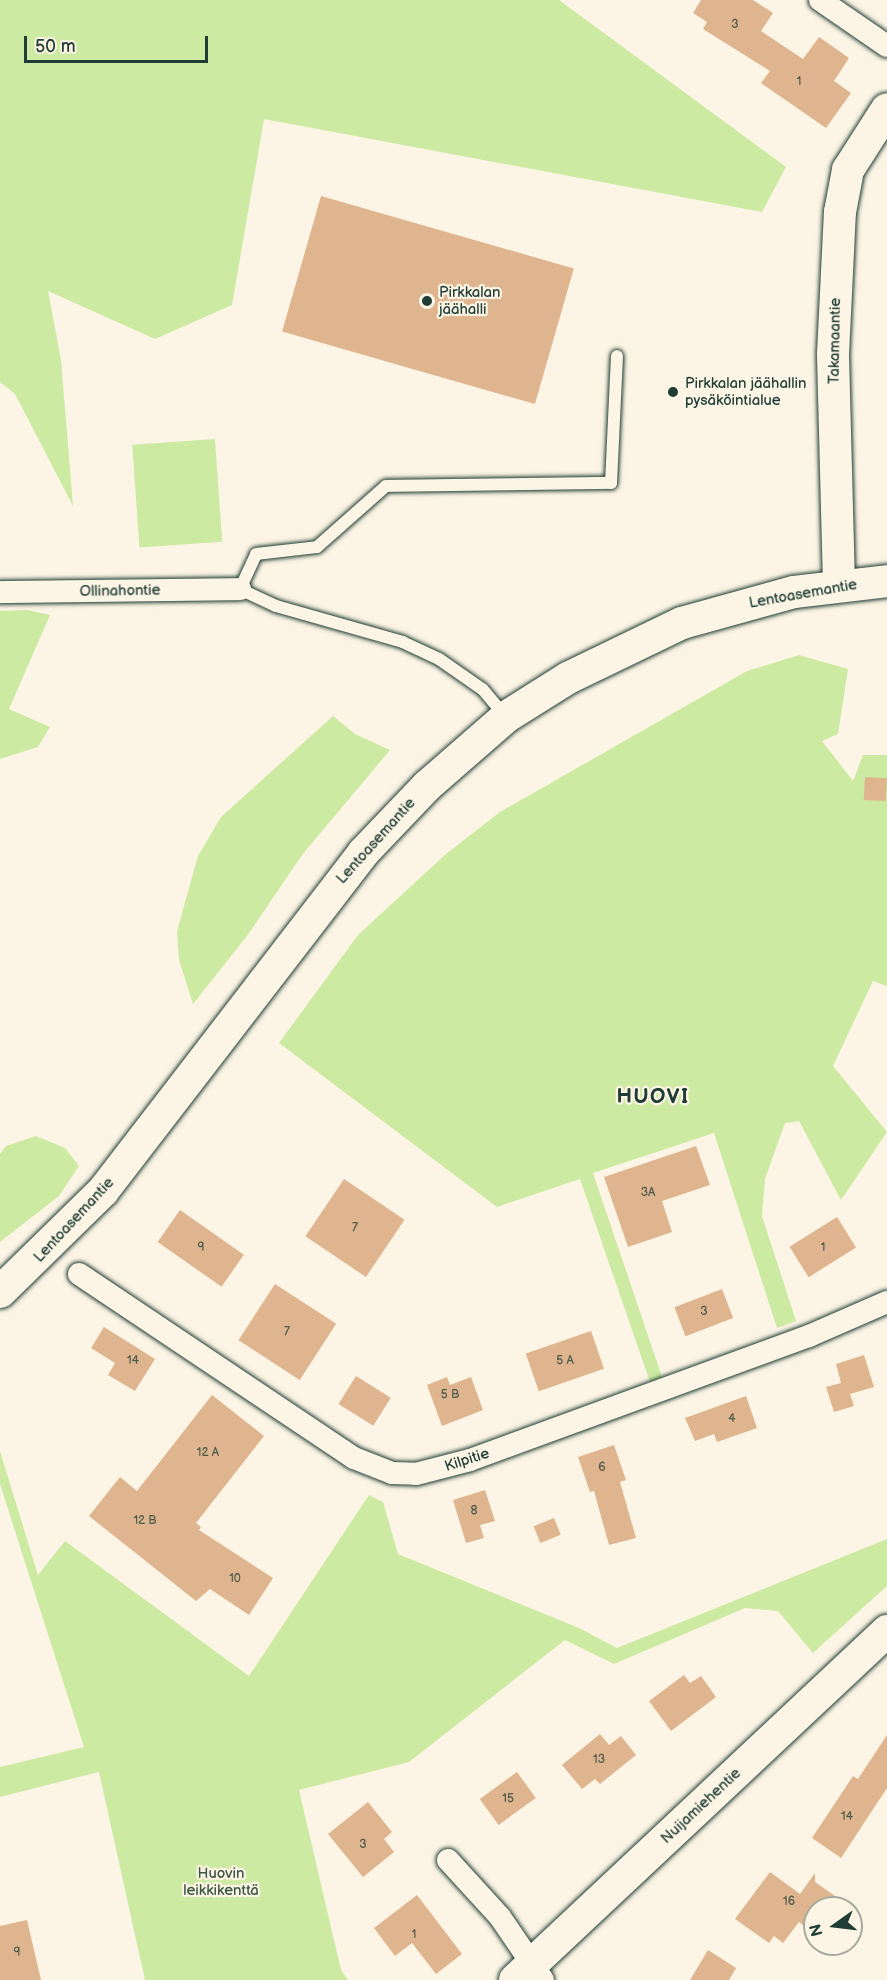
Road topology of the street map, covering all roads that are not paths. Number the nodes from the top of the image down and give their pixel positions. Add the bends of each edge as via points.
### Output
1 (820, 0) edge
2 (887, 46) edge
3 (887, 109) edge
4 (617, 356) dead end
5 (887, 581) edge
6 (839, 585) junction
7 (240, 590) junction
8 (0, 592) edge
9 (506, 717) junction
10 (79, 1274) dead end
11 (0, 1292) edge
12 (887, 1302) edge
13 (887, 1631) edge
14 (448, 1860) dead end
15 (530, 1975) edge

1 - 2 street
3 - 6 main road, Takamaantie via 848,170 840,212 832,354
4 - 7 lane via 611,483 386,486 317,547 256,554
5 - 6 main road, Lentoasemantie
6 - 9 main road, Lentoasemantie via 759,600 682,623 568,678
7 - 8 street, Ollinahontie
7 - 9 lane via 276,606 403,642 439,659 482,689
9 - 11 main road, Lentoasemantie via 427,786 363,853 104,1191
10 - 12 street, Kilpitie via 354,1458 392,1473 416,1474 470,1460 809,1336
13 - 15 main road, Nuijamiehentie
14 - 15 street via 500,1917

